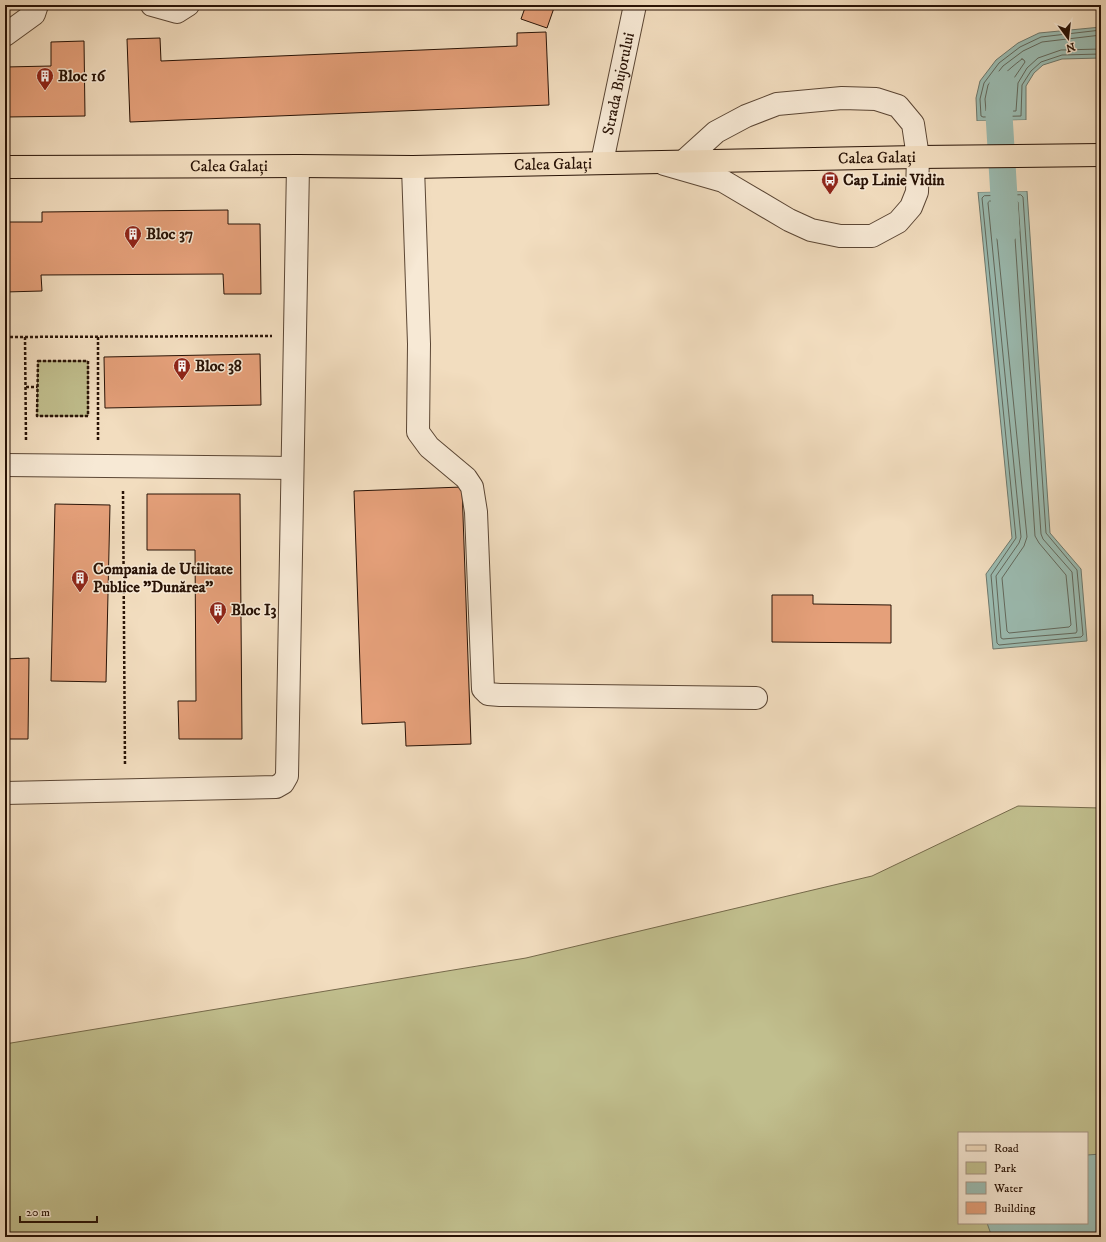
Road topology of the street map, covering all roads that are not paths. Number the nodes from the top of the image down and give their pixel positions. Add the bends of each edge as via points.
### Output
1 (37, 5) edge
2 (152, 5) edge
3 (188, 5) edge
4 (635, 5) edge
5 (5, 35) edge
6 (1101, 155) edge
7 (918, 157) junction
8 (684, 161) junction
9 (602, 162) junction
10 (656, 162) junction
11 (298, 166) junction
12 (5, 167) edge
13 (412, 167) junction
14 (5, 465) edge
15 (292, 468) junction
16 (756, 698) dead end
17 (5, 793) edge

1 - 5 street via 34,14
2 - 3 street via 177,12
4 - 9 street, Strada Bujorului
6 - 7 main road, Calea Galați
7 - 8 main road, Calea Galați
7 - 8 street via 913,124 898,106 876,99 842,98 777,104 746,116 716,132
7 - 10 street via 918,192 911,207 898,222 872,236 840,236 811,230 723,181
8 - 10 main road, Calea Galați
9 - 10 main road, Calea Galați
9 - 13 main road, Calea Galați
11 - 12 main road, Calea Galați
11 - 13 main road, Calea Galați
11 - 15 street
13 - 16 street via 419,344 418,432 429,447 466,478 472,487 476,512 483,689 488,694 500,695
14 - 15 street
15 - 17 street via 287,776 283,783 276,786

